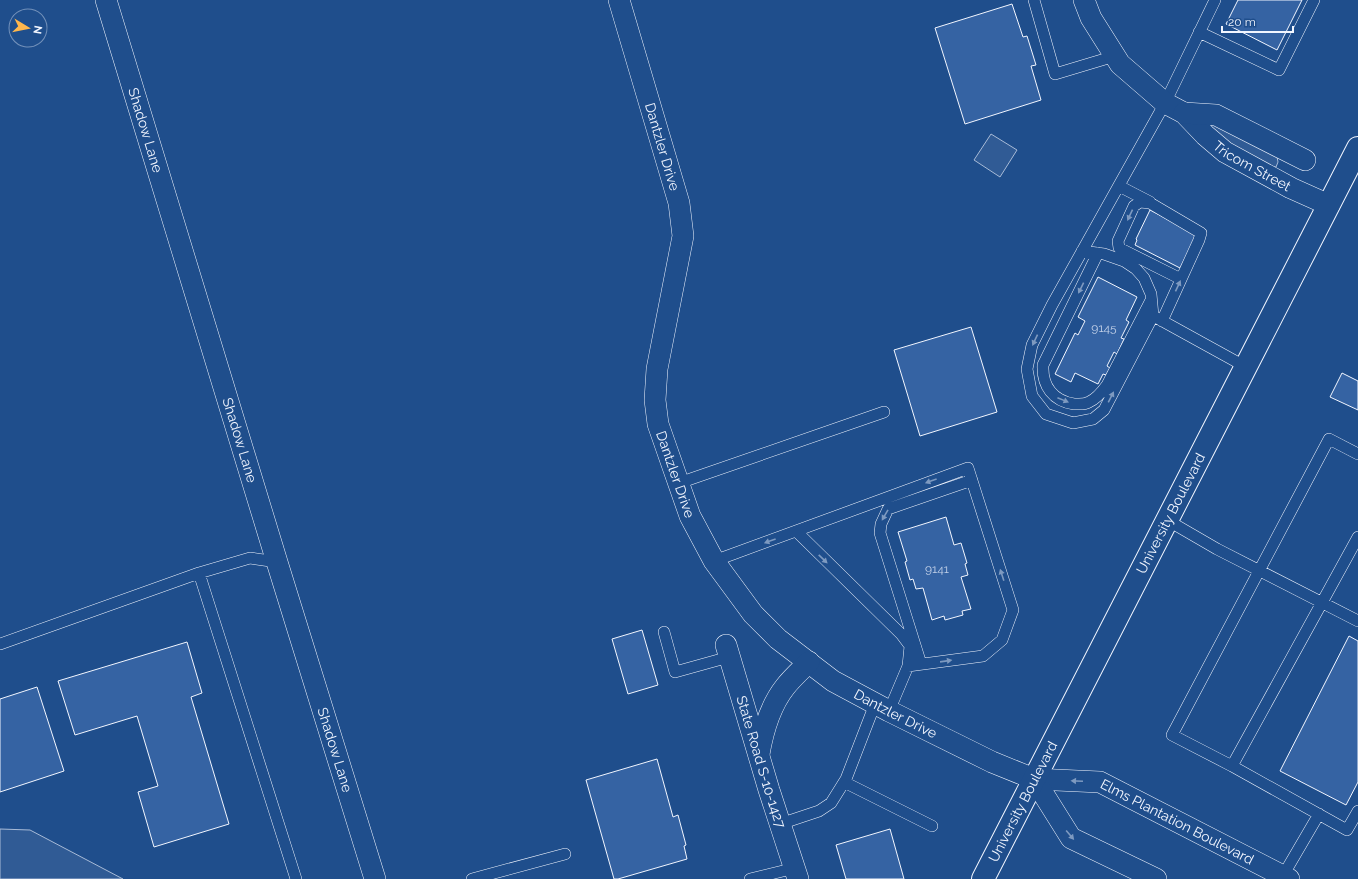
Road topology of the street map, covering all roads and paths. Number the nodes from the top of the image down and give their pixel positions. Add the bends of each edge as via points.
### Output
1 (106, 0) edge
2 (619, 0) edge
3 (1034, 0) edge
4 (1084, 0) edge
5 (1215, 0) edge
6 (1314, 0) edge
7 (1199, 32) junction
8 (1115, 56) junction
9 (1165, 103) junction
10 (1184, 113) junction
11 (1358, 148) edge
12 (1306, 160) dead end
13 (1119, 186) junction
14 (1150, 203) junction
15 (1329, 205) junction
16 (1082, 251) junction
17 (1098, 253) junction
18 (1181, 279) junction
19 (1151, 300) junction
20 (1157, 319) junction
21 (1246, 367) junction
22 (884, 412) dead end
23 (1358, 454) edge
24 (972, 480) junction
25 (679, 483) junction
26 (1167, 520) junction
27 (796, 531) junction
28 (1358, 537) edge
29 (714, 561) junction
30 (277, 562) junction
31 (1260, 570) junction
32 (199, 574) junction
33 (1321, 602) junction
34 (1358, 620) edge
35 (664, 632) dead end
36 (0, 644) edge
37 (728, 651) joint
38 (809, 662) junction
39 (921, 664) junction
40 (908, 666) junction
41 (882, 707) junction
42 (759, 755) junction
43 (1232, 766) junction
44 (1034, 778) junction
45 (844, 782) junction
46 (1358, 810) edge
47 (1319, 814) junction
48 (780, 824) junction
49 (932, 826) dead end
50 (565, 854) dead end
51 (796, 873) edge
52 (1284, 878) edge
53 (296, 879) edge
54 (375, 879) edge
55 (472, 879) edge
56 (750, 879) edge
57 (983, 879) edge
58 (1156, 879) edge

1 - 30 street, Shadow Lane
2 - 25 street, Dantzler Drive via 679,203 683,229 657,369 655,400 658,424
3 - 8 lane via 1056,74
4 - 8 street, Tricom Street via 1091,18
5 - 7 lane
6 - 7 lane via 1279,70
7 - 9 lane
8 - 9 street, Tricom Street via 1120,64
9 - 10 street, Tricom Street
9 - 13 lane
10 - 12 street, Tricom Street via 1216,115
10 - 15 street, Tricom Street via 1225,152 1291,188
11 - 15 main road, University Boulevard
13 - 14 lane
13 - 16 lane
14 - 18 lane via 1201,233
14 -> 18 lane via 1140,202 1134,206 1118,241 1119,248
15 - 21 main road, University Boulevard
16 - 17 lane
16 -> 20 lane via 1032,346 1027,369 1032,396 1046,414 1073,423 1093,418 1104,410
17 - 19 lane via 1124,261 1136,269 1144,278
17 -> 19 lane via 1043,365 1045,384 1058,400 1080,404 1089,402 1100,394
20 -> 18 lane
19 - 20 lane
20 - 21 lane
21 - 26 main road, University Boulevard
22 - 25 lane
23 - 31 lane via 1329,439
24 -> 27 lane via 968,468
24 -> 39 lane via 888,509 880,524 880,533
39 -> 24 lane via 983,656 1002,640 1013,610
25 - 29 street, Dantzler Drive via 690,516
26 - 31 lane
26 - 44 main road, University Boulevard
27 -> 29 lane
27 -> 40 lane via 901,634 910,646
28 - 33 lane
29 - 38 street, Dantzler Drive via 753,614 778,639
30 - 32 lane via 250,558
30 - 54 street, Shadow Lane
31 - 33 lane
31 - 43 lane via 1172,735
32 - 36 lane
32 - 53 lane
33 - 34 lane
33 - 43 lane
35 - 37 lane via 675,672
37 - 42 street, State Road S-10-1427
38 - 41 street, Dantzler Drive via 833,681
38 - 42 street via 777,700 765,726
39 - 40 lane
40 - 41 lane
41 - 44 street, Dantzler Drive via 992,762
41 - 45 lane
42 - 48 street, State Road S-10-1427
43 - 47 lane
52 -> 44 street, Elms Plantation Boulevard via 1100,782
44 - 57 main road, University Boulevard
44 -> 58 street via 1071,838
45 - 48 lane via 831,803 819,811
45 - 49 lane
46 - 47 lane via 1347,830
47 - 52 lane
48 - 51 street, State Road S-10-1427
50 - 55 lane
51 - 56 lane

